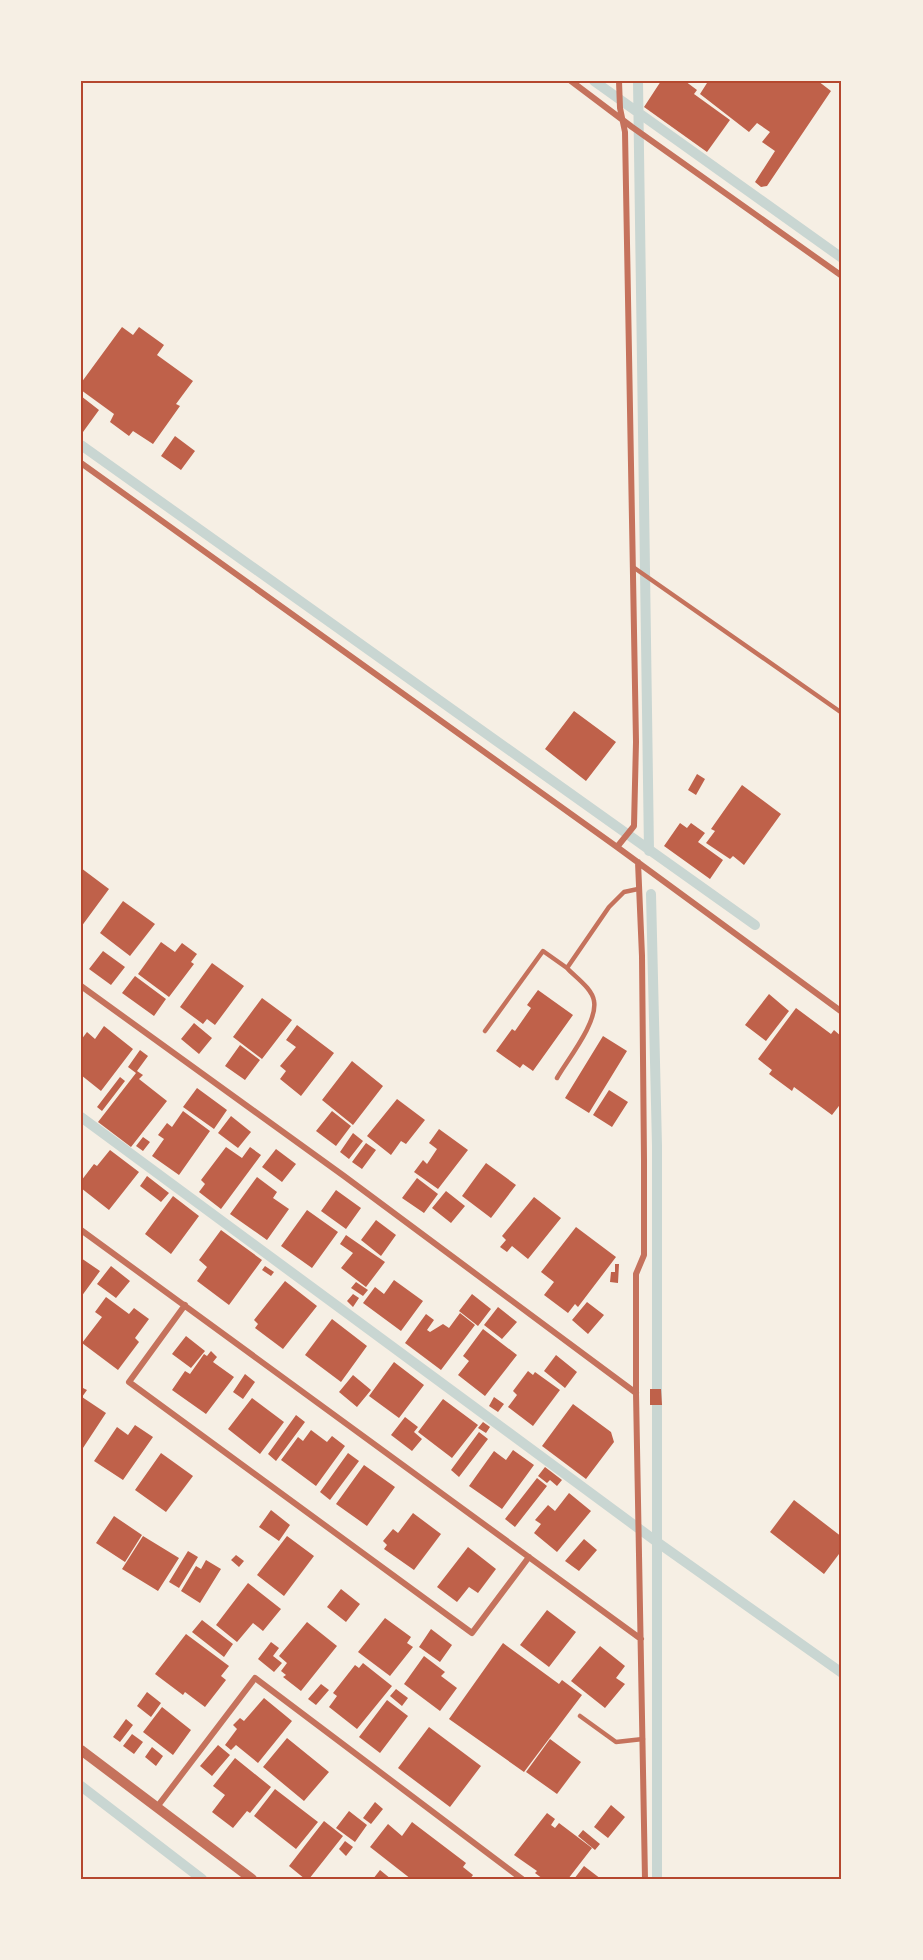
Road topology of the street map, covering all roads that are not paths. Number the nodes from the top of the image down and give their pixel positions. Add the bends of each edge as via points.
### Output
1 (571, 81) edge
2 (619, 81) edge
3 (622, 119) junction
4 (842, 276) edge
5 (81, 463) edge
6 (633, 567) junction
7 (842, 713) edge
8 (617, 847) junction
9 (638, 861) junction
10 (638, 889) junction
11 (567, 968) junction
12 (81, 986) edge
13 (842, 1012) edge
14 (485, 1031) dead end
15 (557, 1077) dead end
16 (81, 1230) edge
17 (185, 1305) junction
18 (636, 1393) junction
19 (529, 1557) junction
20 (641, 1639) junction
21 (580, 1716) dead end
22 (643, 1739) junction
23 (81, 1750) edge
24 (157, 1807) junction
25 (252, 1879) edge
26 (522, 1879) edge
27 (645, 1879) edge

1 - 3 street
2 - 3 street
3 - 4 street
3 - 6 street
5 - 8 street
6 - 7 lane
6 - 8 street via 634,826
8 - 9 street
9 - 10 street
9 - 13 street
10 - 11 lane via 624,892 609,907
10 - 18 street via 644,1255 636,1274
11 - 14 lane via 543,951
11 - 15 lane via 594,1000 593,1018
12 - 18 street
16 - 17 street
17 - 19 street
17 - 19 street via 129,1382 472,1633
18 - 20 street
19 - 20 street
20 - 22 street
21 - 22 lane via 616,1742
22 - 27 street
23 - 24 street
24 - 25 street
24 - 26 street via 255,1678

